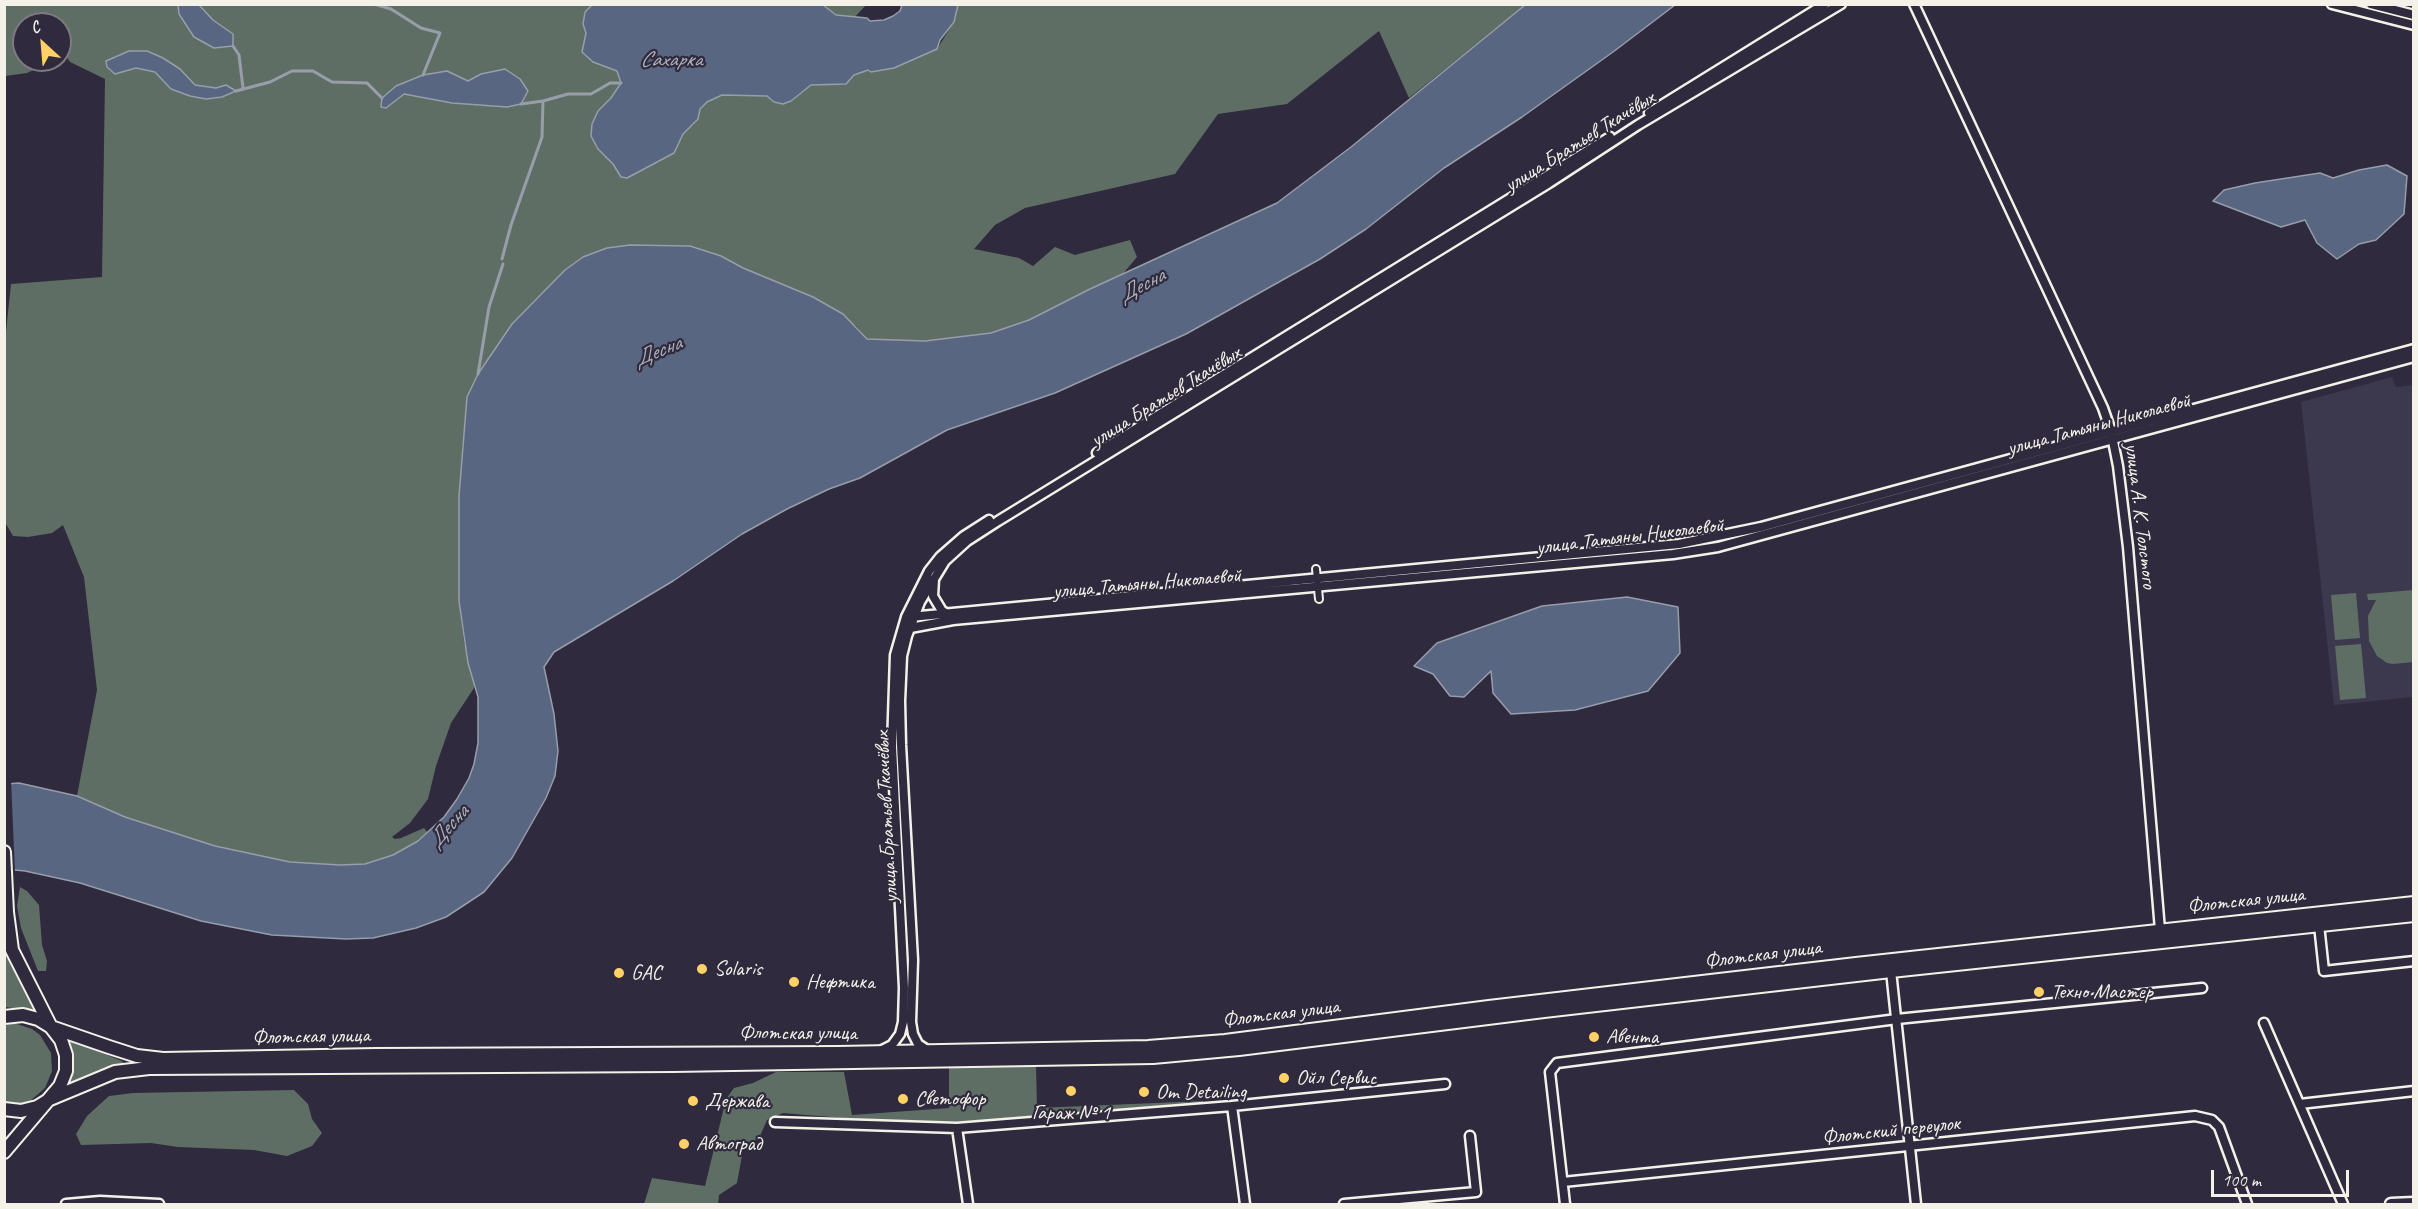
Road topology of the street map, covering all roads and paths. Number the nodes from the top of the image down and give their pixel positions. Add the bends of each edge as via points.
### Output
1 (1825, 4) edge
2 (1841, 4) edge
3 (1914, 4) edge
4 (2332, 4) edge
5 (2371, 4) edge
6 (2414, 15) edge
7 (2414, 25) edge
8 (2414, 349) edge
9 (2414, 357) edge
10 (2112, 436) junction
11 (935, 575) junction
12 (1317, 578) junction
13 (1319, 598) dead end
14 (910, 617) junction
15 (948, 618) junction
16 (906, 631) junction
17 (4, 852) edge
18 (2414, 903) edge
19 (2414, 915) edge
20 (2319, 925) junction
21 (2160, 930) junction
22 (2414, 961) edge
23 (1891, 971) junction
24 (2202, 988) dead end
25 (4, 1017) edge
26 (1897, 1019) junction
27 (2264, 1023) dead end
28 (51, 1027) junction
29 (927, 1050) junction
30 (879, 1052) junction
31 (147, 1063) junction
32 (1445, 1084) dead end
33 (2414, 1091) edge
34 (50, 1099) junction
35 (2300, 1104) junction
36 (1232, 1106) junction
37 (4, 1109) edge
38 (775, 1122) dead end
39 (957, 1128) junction
40 (1470, 1136) dead end
41 (1910, 1147) junction
42 (4, 1152) edge
43 (1563, 1182) junction
44 (2414, 1203) edge
45 (66, 1204) edge
46 (159, 1204) edge
47 (968, 1204) edge
48 (1245, 1204) edge
49 (1344, 1204) edge
50 (1361, 1204) edge
51 (1566, 1204) edge
52 (1916, 1204) edge
53 (2247, 1204) edge
54 (2343, 1204) edge
55 (2391, 1204) edge

1 - 14 street, улица Братьев Ткачёвых via 964,536 929,571
2 - 11 street, улица Братьев Ткачёвых via 998,521 968,541
3 - 10 street, улица А. К. Толстого via 2103,408
4 - 7 street
5 - 6 street
8 - 10 street, улица Татьяны Николаевой
9 - 10 street, улица Татьяны Николаевой
10 - 12 street, улица Татьяны Николаевой via 1718,547 1680,553
10 - 21 street, улица А. К. Толстого via 2128,547
11 - 14 street, улица Братьев Ткачёвых
11 - 15 street via 933,597
12 - 13 street
12 - 15 street, улица Татьяны Николаевой
14 - 15 street, улица Татьяны Николаевой
14 - 16 street, улица Братьев Ткачёвых
15 - 16 street
16 - 29 street, улица Братьев Ткачёвых via 900,745 913,960 911,1022 918,1044
16 - 30 street, улица Братьев Ткачёвых via 895,655 892,702 903,1022 892,1045
17 - 28 main road via 12,950
18 - 21 main road, Флотская улица
19 - 20 main road, Флотская улица
20 - 22 street via 2324,971
20 - 23 main road, Флотская улица
21 - 29 main road, Флотская улица via 1226,1041 1148,1047
23 - 26 street
23 - 31 main road, Флотская улица via 1153,1057 673,1065
24 - 26 street
25 - 28 main road via 23,1015
26 - 41 street
26 - 43 street via 1557,1063 1550,1072
27 - 35 street
28 - 31 main road
28 - 34 main road via 61,1040 66,1071
29 - 30 main road, Флотская улица
30 - 31 main road, Флотская улица via 376,1055 163,1059
31 - 34 main road
32 - 36 street
33 - 35 street
34 - 37 main road via 21,1111
34 - 42 main road
35 - 54 street
36 - 39 street
36 - 48 street
38 - 39 street
39 - 47 street
40 - 50 street via 1476,1192
41 - 43 street, Флотский переулок
41 - 52 street
41 - 53 street, Флотский переулок via 2195,1116 2212,1120 2219,1127
43 - 51 street
44 - 55 street
45 - 46 street
49 - 50 street

